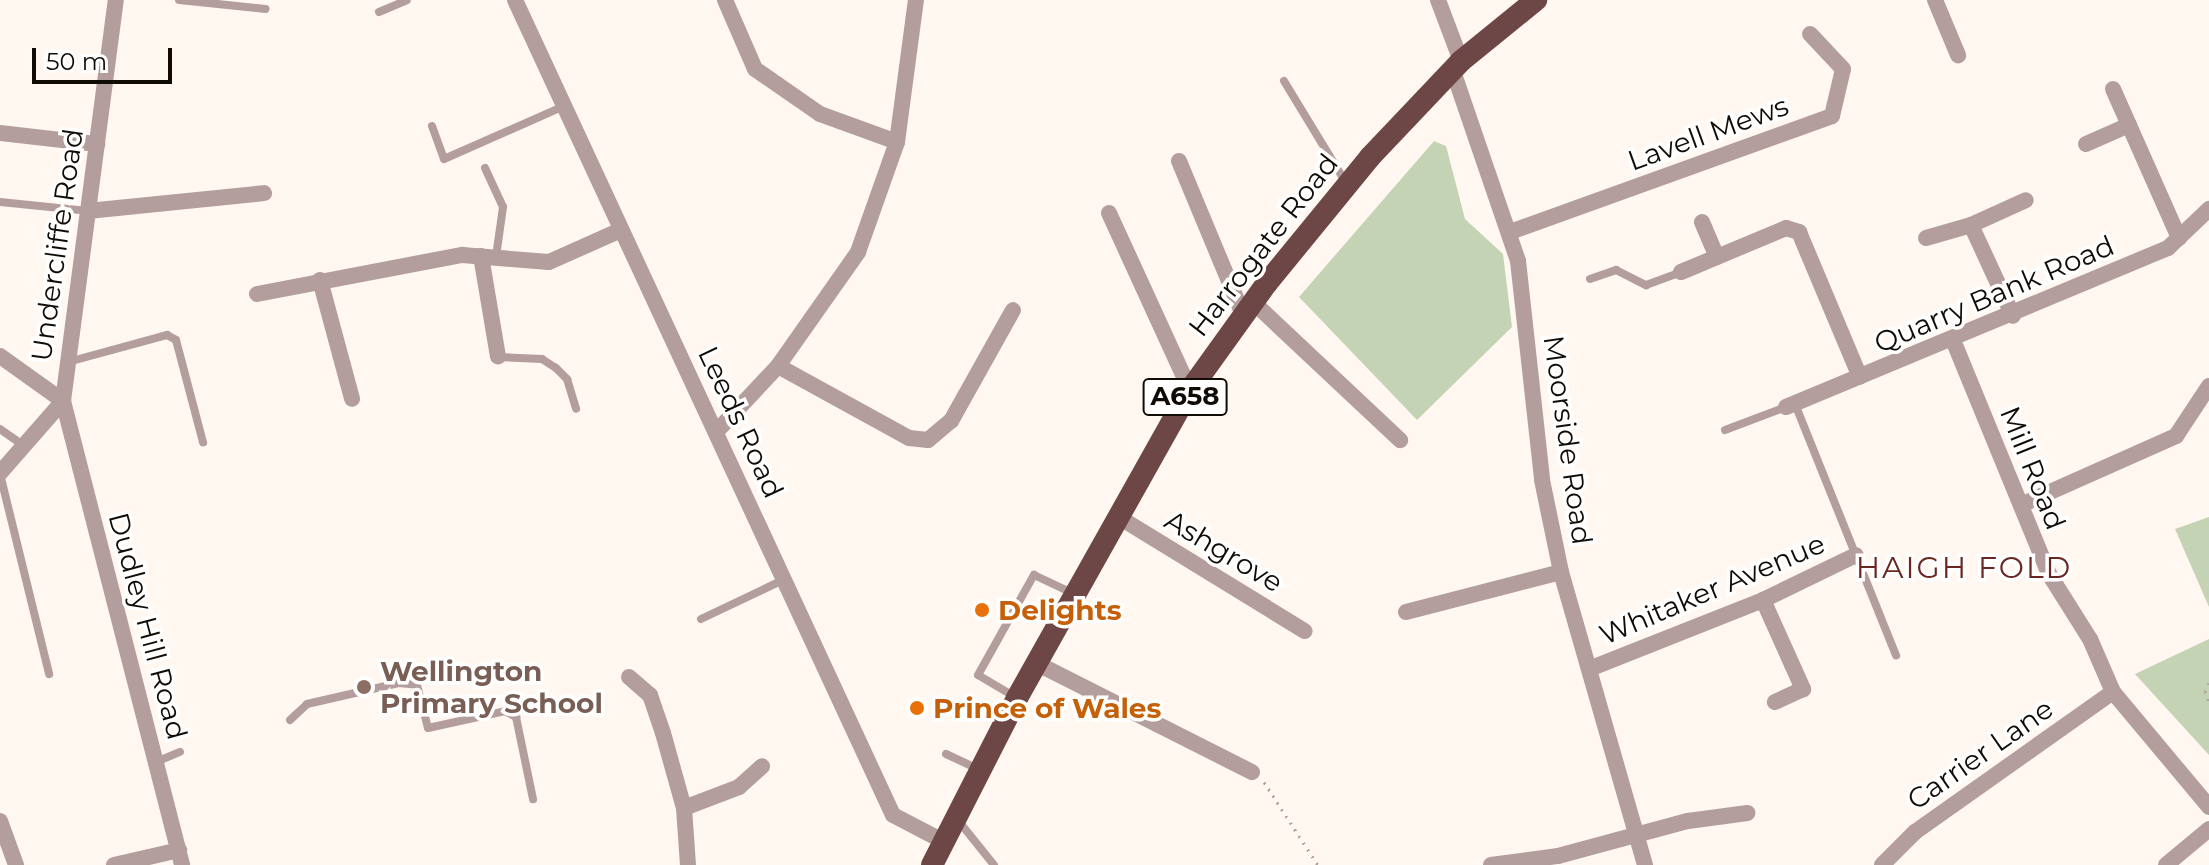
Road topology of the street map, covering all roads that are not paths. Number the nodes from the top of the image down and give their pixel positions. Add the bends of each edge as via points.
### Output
1 (116, 0) edge
2 (179, 0) edge
3 (407, 0) edge
4 (515, 0) edge
5 (725, 0) edge
6 (916, 0) edge
7 (1438, 0) edge
8 (1536, 0) edge
9 (1935, 0) edge
10 (266, 9) dead end
11 (379, 12) dead end
12 (1810, 34) dead end
13 (1958, 55) dead end
14 (1457, 66) junction
15 (1284, 81) dead end
16 (2113, 89) dead end
17 (564, 106) junction
18 (2129, 125) junction
19 (432, 126) dead end
20 (0, 133) edge
21 (897, 142) junction
22 (97, 144) junction
23 (2086, 144) dead end
24 (1179, 161) dead end
25 (485, 168) dead end
26 (1347, 185) junction
27 (264, 193) dead end
28 (2026, 200) dead end
29 (0, 202) edge
30 (2209, 209) edge
31 (88, 211) junction
32 (1109, 213) dead end
33 (1702, 222) dead end
34 (1971, 225) junction
35 (621, 230) junction
36 (1510, 232) junction
37 (1926, 238) dead end
38 (2179, 238) junction
39 (488, 256) junction
40 (1717, 257) junction
41 (1681, 272) joint
42 (1590, 279) dead end
43 (320, 280) junction
44 (257, 294) dead end
45 (1248, 308) junction
46 (1013, 310) dead end
47 (2013, 316) junction
48 (1953, 340) junction
49 (0, 356) edge
50 (498, 357) joint
51 (68, 362) junction
52 (778, 366) junction
53 (1860, 377) junction
54 (2209, 386) edge
55 (1190, 390) junction
56 (352, 399) dead end
57 (63, 401) junction
58 (1790, 405) junction
59 (576, 409) dead end
60 (0, 429) edge
61 (1725, 430) dead end
62 (717, 431) junction
63 (1400, 440) dead end
64 (203, 442) dead end
65 (24, 446) junction
66 (0, 474) edge
67 (2021, 505) junction
68 (1117, 516) junction
69 (1856, 555) junction
70 (1561, 572) junction
71 (785, 579) junction
72 (1074, 594) junction
73 (1763, 600) junction
74 (1406, 612) dead end
75 (701, 619) dead end
76 (1305, 631) dead end
77 (1896, 655) dead end
78 (1036, 663) junction
79 (1589, 669) junction
80 (49, 674) dead end
81 (629, 677) dead end
82 (2113, 692) junction
83 (1017, 698) junction
84 (1775, 702) dead end
85 (290, 720) dead end
86 (180, 752) dead end
87 (946, 754) dead end
88 (156, 762) junction
89 (762, 766) dead end
90 (980, 770) junction
91 (1252, 772) road end
92 (533, 799) dead end
93 (2209, 807) edge
94 (684, 808) junction
95 (1747, 813) dead end
96 (956, 817) junction
97 (0, 821) edge
98 (2209, 829) edge
99 (1636, 835) junction
100 (943, 841) junction
101 (180, 858) edge
102 (16, 865) edge
103 (114, 865) edge
104 (688, 865) edge
105 (932, 865) edge
106 (994, 865) edge
107 (1491, 865) edge
108 (1645, 865) edge
109 (1882, 865) edge
110 (2166, 865) edge

1 - 22 street, Undercliffe Road
2 - 10 lane
3 - 11 lane
4 - 17 street, Leeds Road
5 - 21 street via 755,69 820,114
6 - 21 street
7 - 14 street, Moorside Road
8 - 14 highway, Harrogate Road / A658
9 - 13 street
12 - 36 street, Lavell Mews via 1843,69 1832,116
14 - 26 highway, Harrogate Road / A658
14 - 36 street, Moorside Road via 1488,184
15 - 26 lane
16 - 18 street
17 - 19 lane via 444,159
17 - 35 street, Leeds Road
18 - 23 street
18 - 38 street
20 - 22 street
21 - 52 street via 858,252
22 - 31 street, Undercliffe Road
24 - 45 street
25 - 39 lane via 503,207
26 - 45 highway, Harrogate Road / A658
27 - 31 street
28 - 34 street
29 - 31 lane
30 - 38 street, Quarry Bank Road
31 - 51 street, Undercliffe Road
32 - 55 street
33 - 40 street
34 - 37 street
34 - 47 street
35 - 39 street via 549,262
35 - 62 street, Leeds Road
36 - 70 street, Moorside Road via 1518,261 1542,480
38 - 47 street, Quarry Bank Road via 2168,248
39 - 43 street
39 - 50 street
40 - 41 street
40 - 53 street via 1786,228 1799,232
41 - 42 lane via 1646,285 1616,270
43 - 44 street
43 - 56 street
45 - 55 highway, Harrogate Road / A658
45 - 63 street
46 - 52 street via 951,421 928,440 909,438
47 - 48 street, Quarry Bank Road
48 - 53 street, Quarry Bank Road
48 - 67 street, Mill Road
49 - 57 street
50 - 59 lane via 542,359 556,368 567,379
51 - 57 street, Undercliffe Road
51 - 64 lane via 167,335 176,340
52 - 62 street
53 - 58 street, Quarry Bank Road
54 - 67 street via 2176,436
55 - 68 highway, Harrogate Road / A658
57 - 65 street, Undercliffe Road
57 - 88 street, Dudley Hill Road
58 - 61 lane
58 - 69 lane
60 - 65 lane
62 - 71 street, Leeds Road
65 - 66 street, Undercliffe Road
66 - 80 lane
67 - 82 street, Mill Road via 2049,574 2090,639
68 - 72 highway, Harrogate Road / A658
68 - 76 street, Ashgrove
69 - 73 street, Whitaker Avenue
69 - 77 lane
70 - 74 street
70 - 79 street, Moorside Road
71 - 75 lane
71 - 100 street, Leeds Road via 893,815
72 - 78 highway, Harrogate Road / A658
72 - 83 lane via 1034,575 978,675
73 - 79 street, Whitaker Avenue
73 - 84 street via 1803,689
78 - 83 highway, Harrogate Road / A658
78 - 91 street
79 - 99 street, Moorside Road
81 - 94 street via 650,695
82 - 93 street, Mill Road
82 - 109 street, Carrier Lane via 1915,832
83 - 90 highway, Harrogate Road / A658
85 - 92 lane via 307,704 399,683 417,685 428,728 505,711 516,717
86 - 88 lane
87 - 90 lane
88 - 101 street, Dudley Hill Road
89 - 94 street via 739,787
90 - 96 highway, Harrogate Road / A658
94 - 104 street
95 - 99 street
96 - 100 highway, Harrogate Road / A658
96 - 106 lane
97 - 102 street
98 - 110 street
99 - 107 street via 1558,856
99 - 108 street, Moorside Road
100 - 105 highway, Harrogate Road / A658
101 - 103 street

